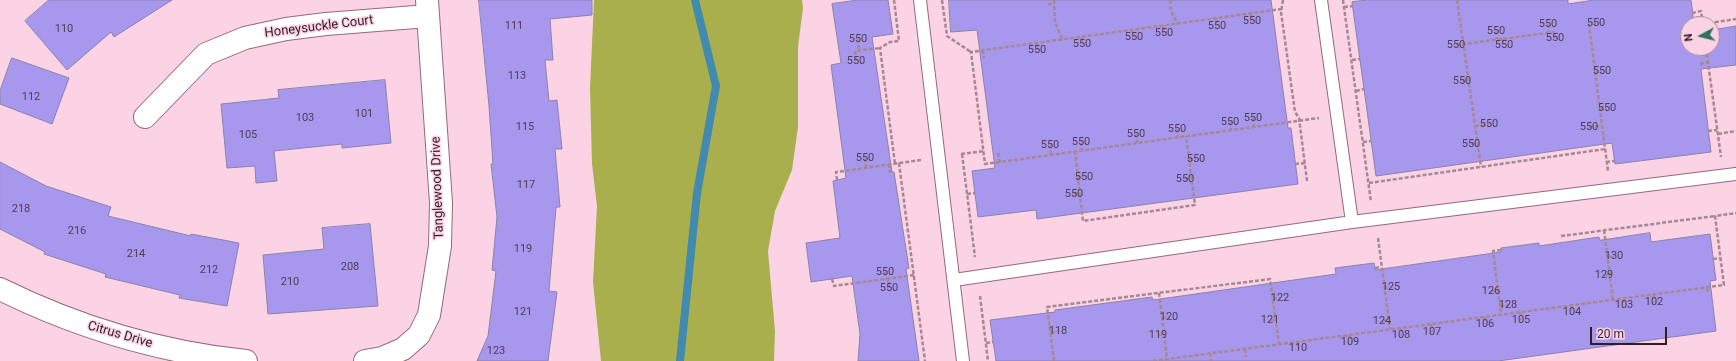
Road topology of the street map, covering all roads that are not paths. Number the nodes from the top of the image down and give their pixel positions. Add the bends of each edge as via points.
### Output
1 (920, 0) edge
2 (1321, 0) edge
3 (428, 8) edge
4 (145, 117) dead end
5 (1736, 174) edge
6 (1352, 222) junction
7 (954, 280) junction
8 (0, 289) edge
9 (246, 361) edge
10 (365, 361) edge
11 (963, 361) edge

1 - 7 lane
2 - 6 lane
3 - 4 street, Honeysuckle Court via 286,29 245,38 206,54
3 - 10 street, Tanglewood Drive via 441,203 440,246 429,315 419,335 403,349 382,358
5 - 6 lane
6 - 7 lane
7 - 11 lane
8 - 9 street, Citrus Drive via 39,308 124,339 212,358

